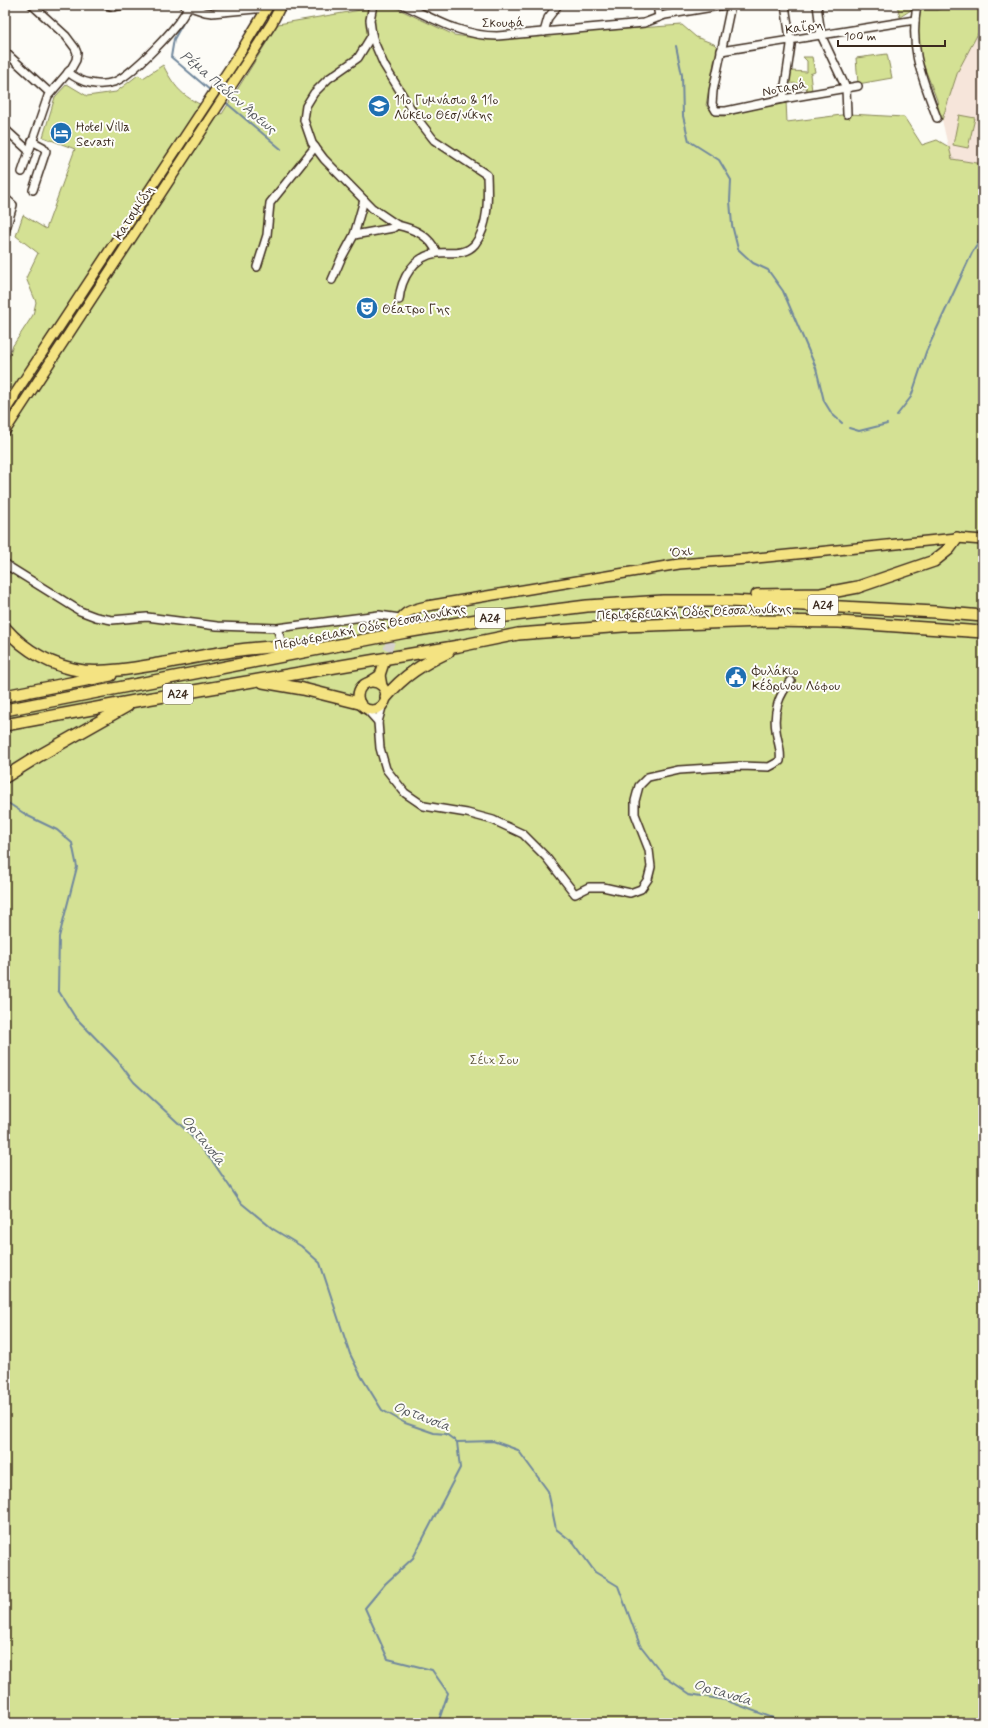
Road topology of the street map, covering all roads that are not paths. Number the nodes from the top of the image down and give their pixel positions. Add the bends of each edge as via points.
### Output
1 (32, 5) edge
2 (123, 5) edge
3 (281, 5) edge
4 (373, 5) edge
5 (404, 5) edge
6 (558, 5) edge
7 (657, 5) edge
8 (725, 5) edge
9 (731, 5) edge
10 (785, 5) edge
11 (817, 5) edge
12 (917, 5) edge
13 (110, 6) edge
14 (189, 7) edge
15 (268, 7) edge
16 (660, 17) junction
17 (915, 20) junction
18 (544, 32) junction
19 (372, 34) junction
20 (821, 35) junction
21 (791, 40) junction
22 (721, 51) junction
23 (5, 52) edge
24 (68, 72) junction
25 (858, 86) dead end
26 (846, 88) junction
27 (50, 93) junction
28 (783, 99) junction
29 (847, 114) dead end
30 (937, 118) dead end
31 (5, 129) edge
32 (32, 141) junction
33 (315, 147) junction
34 (29, 151) junction
35 (22, 172) dead end
36 (33, 190) dead end
37 (5, 198) edge
38 (364, 200) junction
39 (397, 225) junction
40 (5, 232) edge
41 (354, 235) junction
42 (437, 253) junction
43 (257, 267) dead end
44 (332, 280) dead end
45 (400, 300) dead end
46 (13, 397) joint
47 (5, 409) edge
48 (5, 431) edge
49 (957, 538) junction
50 (983, 540) edge
51 (5, 563) edge
52 (663, 602) junction
53 (983, 616) edge
54 (400, 618) junction
55 (5, 628) edge
56 (277, 628) junction
57 (394, 629) tunnel mouth
58 (983, 632) edge
59 (283, 646) junction
60 (459, 646) junction
61 (319, 649) junction
62 (384, 663) tunnel mouth
63 (134, 668) junction
64 (380, 675) junction
65 (254, 681) junction
66 (791, 681) dead end
67 (370, 682) junction
68 (382, 686) junction
69 (5, 696) edge
70 (135, 701) junction
71 (384, 702) junction
72 (359, 703) junction
73 (5, 710) edge
74 (368, 710) junction
75 (378, 722) junction
76 (5, 725) edge
77 (5, 777) edge

1 - 24 street via 66,36 75,48 76,60
2 - 13 street
3 - 48 main road, Κατσιμίδη via 269,28
4 - 19 street via 370,20
5 - 18 street, Σκουφά via 457,29 475,34 500,36
6 - 18 street via 548,18
7 - 16 street
8 - 16 street, Σκουφά
9 - 22 street
10 - 21 street
11 - 20 street
12 - 17 street
14 - 15 street via 212,13
14 - 24 street via 166,38 118,81 90,83
15 - 46 main road, Κατσιμίδη
16 - 18 street, Σκουφά via 640,23
17 - 20 street, Καΐρη
17 - 30 street via 914,37 919,67
19 - 33 street via 360,55 321,85 308,102 304,122
19 - 42 street via 384,65 424,129 434,140 487,175 485,220 474,245 454,254
20 - 21 street, Καΐρη
20 - 26 street
21 - 22 street, Καΐρη
21 - 28 street
22 - 28 street, Νοταρά via 712,98 715,110 723,112
23 - 27 street
24 - 27 street
25 - 26 street, Νοταρά
26 - 28 street, Νοταρά
26 - 29 street
27 - 32 street
31 - 34 street
32 - 34 street
32 - 36 street via 46,151
33 - 38 street
33 - 43 street via 270,203 267,235
34 - 35 street
37 - 40 street via 13,205
38 - 39 street
38 - 41 street
39 - 41 street via 393,228
39 - 42 street via 421,233 434,246
41 - 44 street
42 - 45 street via 420,260 409,270 401,286
46 - 47 highway
49 - 50 main road, Όχι
49 - 52 highway via 949,549 934,561 846,590 806,595 693,594
49 - 54 main road, Όχι via 679,564 427,606 409,610
51 - 56 street via 80,611 96,617 112,620 147,617 218,626
52 - 53 highway, Περιφερειακή Οδός Θεσσαλονίκης / Α24 via 789,603
52 - 61 highway, Περιφερειακή Οδός Θεσσαλονίκης / Α24 via 587,606 483,619
54 - 56 street via 379,615
54 - 57 main road
55 - 63 highway via 31,651 66,667 85,671
56 - 59 street
58 - 60 highway, Περιφερειακή Οδός Θεσσαλονίκης / Α24 via 839,622 724,621 518,634
59 - 61 highway
59 - 63 highway via 238,650
60 - 65 highway, Περιφερειακή Οδός Θεσσαλονίκης / Α24
60 - 71 highway via 422,664 406,677
61 - 73 highway, Περιφερειακή Οδός Θεσσαλονίκης / Α24
62 - 64 main road
63 - 69 highway via 103,677
64 - 67 main road
64 - 68 main road
65 - 70 highway, Περιφερειακή Οδός Θεσσαλονίκης / Α24
65 - 72 highway via 303,689
66 - 75 street via 778,700 776,714 775,729 781,752 780,761 769,767 679,770 648,777 639,786 636,814 649,850 651,867 648,879 641,889 630,894 603,887 589,888 575,894 546,857 523,834 493,820 424,806 405,793 386,769 380,748
67 - 68 main road
67 - 72 main road via 358,691
68 - 71 main road
70 - 76 highway, Περιφερειακή Οδός Θεσσαλονίκης / Α24
70 - 77 highway
71 - 74 main road via 374,711
71 - 75 street
72 - 74 main road
74 - 75 street

